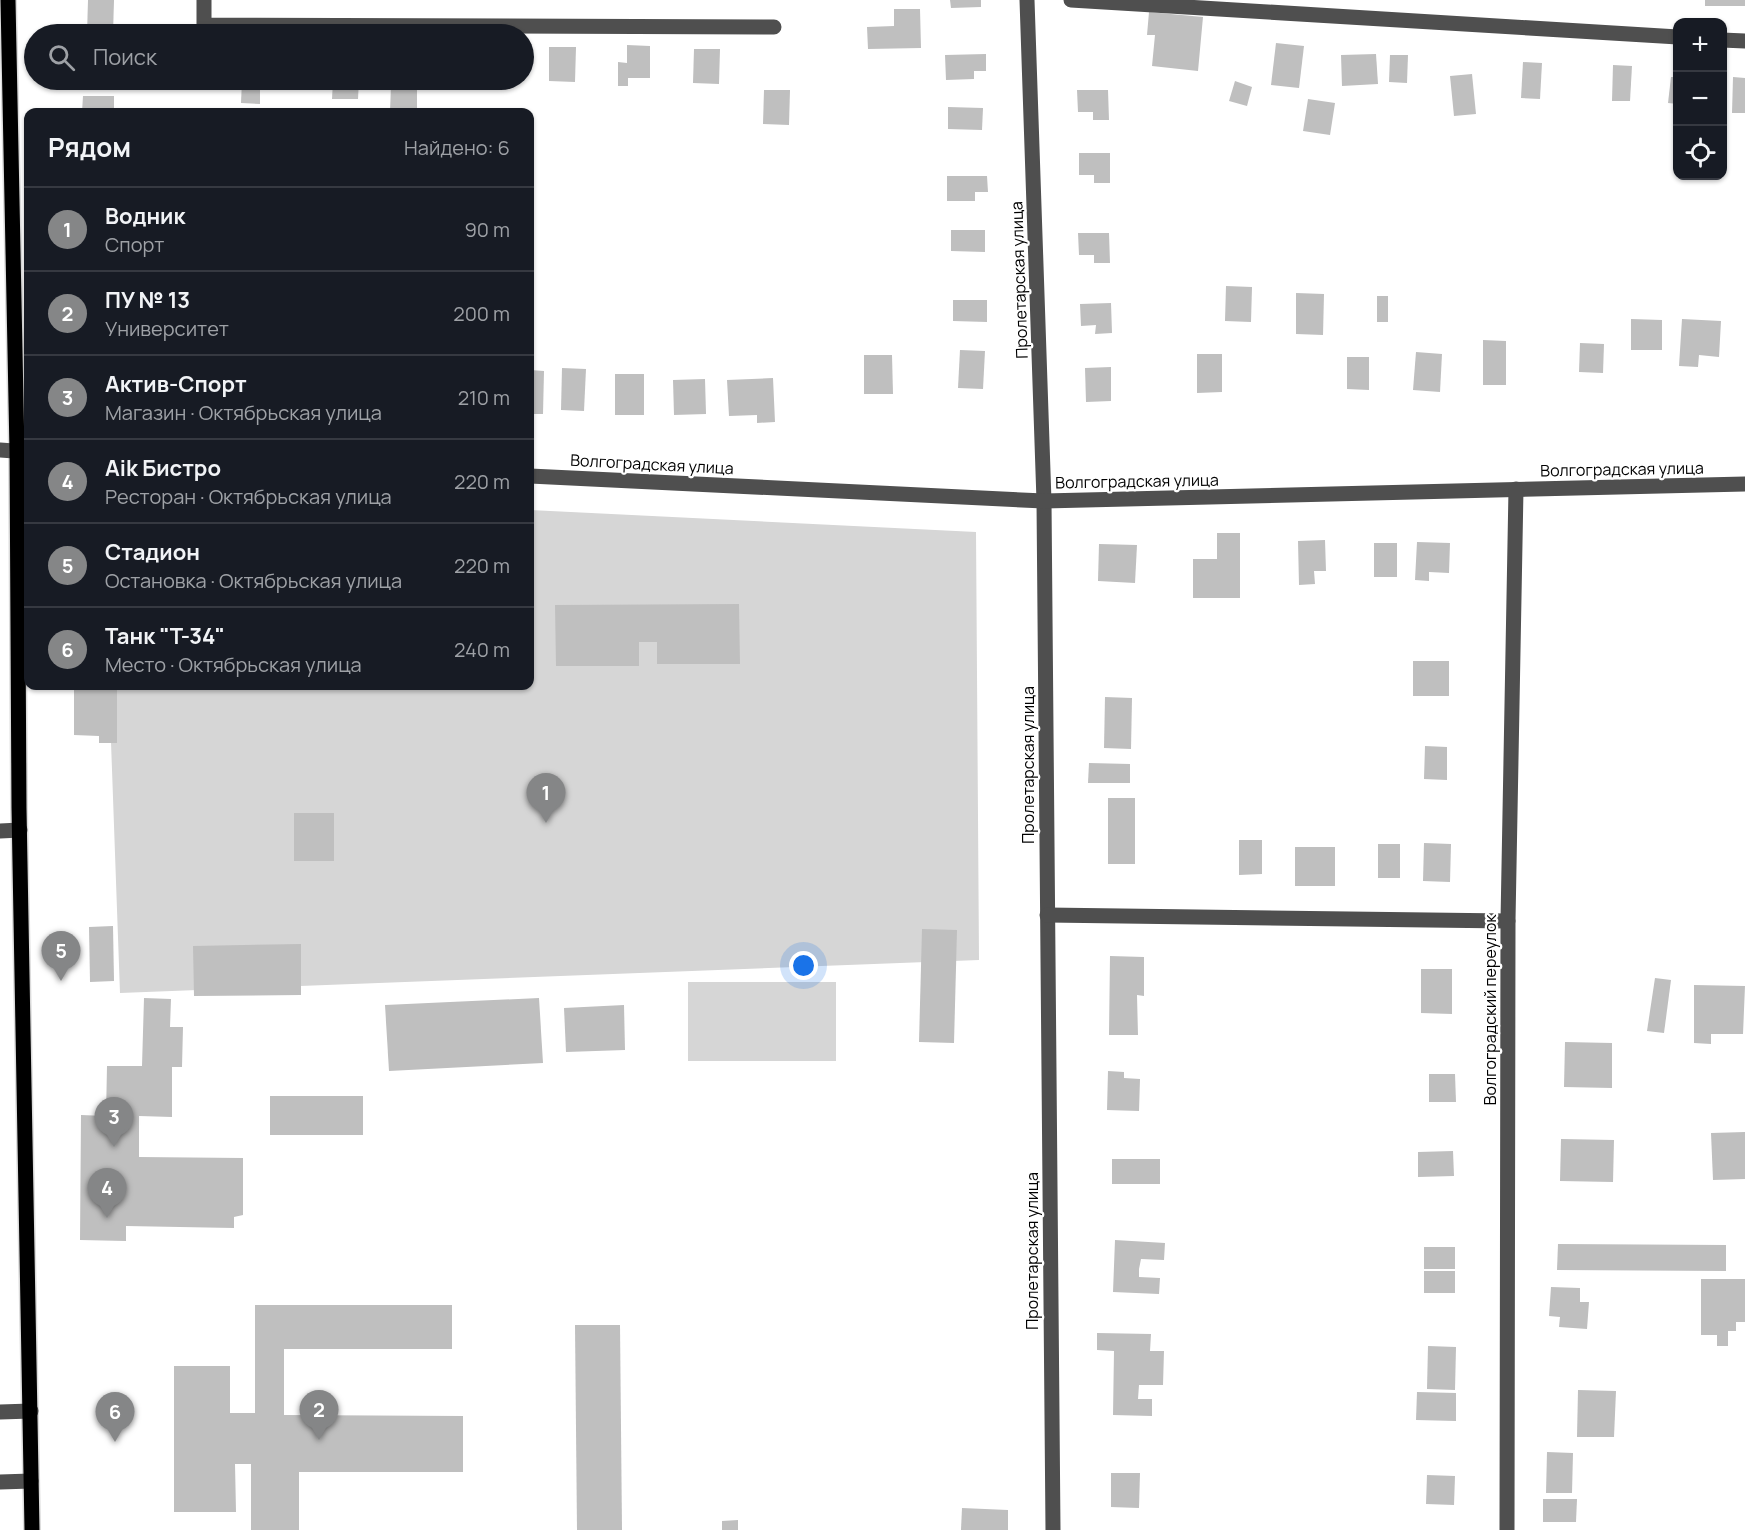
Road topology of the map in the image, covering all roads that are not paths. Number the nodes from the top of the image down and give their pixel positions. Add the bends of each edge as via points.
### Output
1 (204, 0) edge
2 (1028, 0) edge
3 (1071, 0) edge
4 (5, 3) edge
5 (204, 24) edge
6 (534, 26) edge
7 (774, 27) dead end
8 (1673, 37) edge
9 (1727, 40) edge
10 (1745, 41) edge
11 (0, 450) edge
12 (23, 452) edge
13 (534, 476) edge
14 (1745, 484) edge
15 (1516, 489) junction
16 (1044, 501) junction
17 (20, 830) junction
18 (0, 831) edge
19 (1047, 915) junction
20 (1508, 921) junction
21 (31, 1411) junction
22 (0, 1412) edge
23 (31, 1481) junction
24 (0, 1482) edge
25 (32, 1530) edge
26 (1053, 1530) edge
27 (1507, 1530) edge

1 - 5 street
2 - 16 street, Пролетарская улица
3 - 8 street
4 - 12 main road
6 - 7 street
9 - 10 street
11 - 12 street
12 - 17 main road
13 - 16 street, Волгоградская улица
14 - 15 street, Волгоградская улица
15 - 16 street, Волгоградская улица
15 - 20 street, Волгоградский переулок
16 - 19 street, Пролетарская улица
17 - 18 street
17 - 21 main road
19 - 20 street
19 - 26 street, Пролетарская улица
20 - 27 street, Волгоградский переулок
21 - 22 street
21 - 23 main road
23 - 24 street
23 - 25 main road

